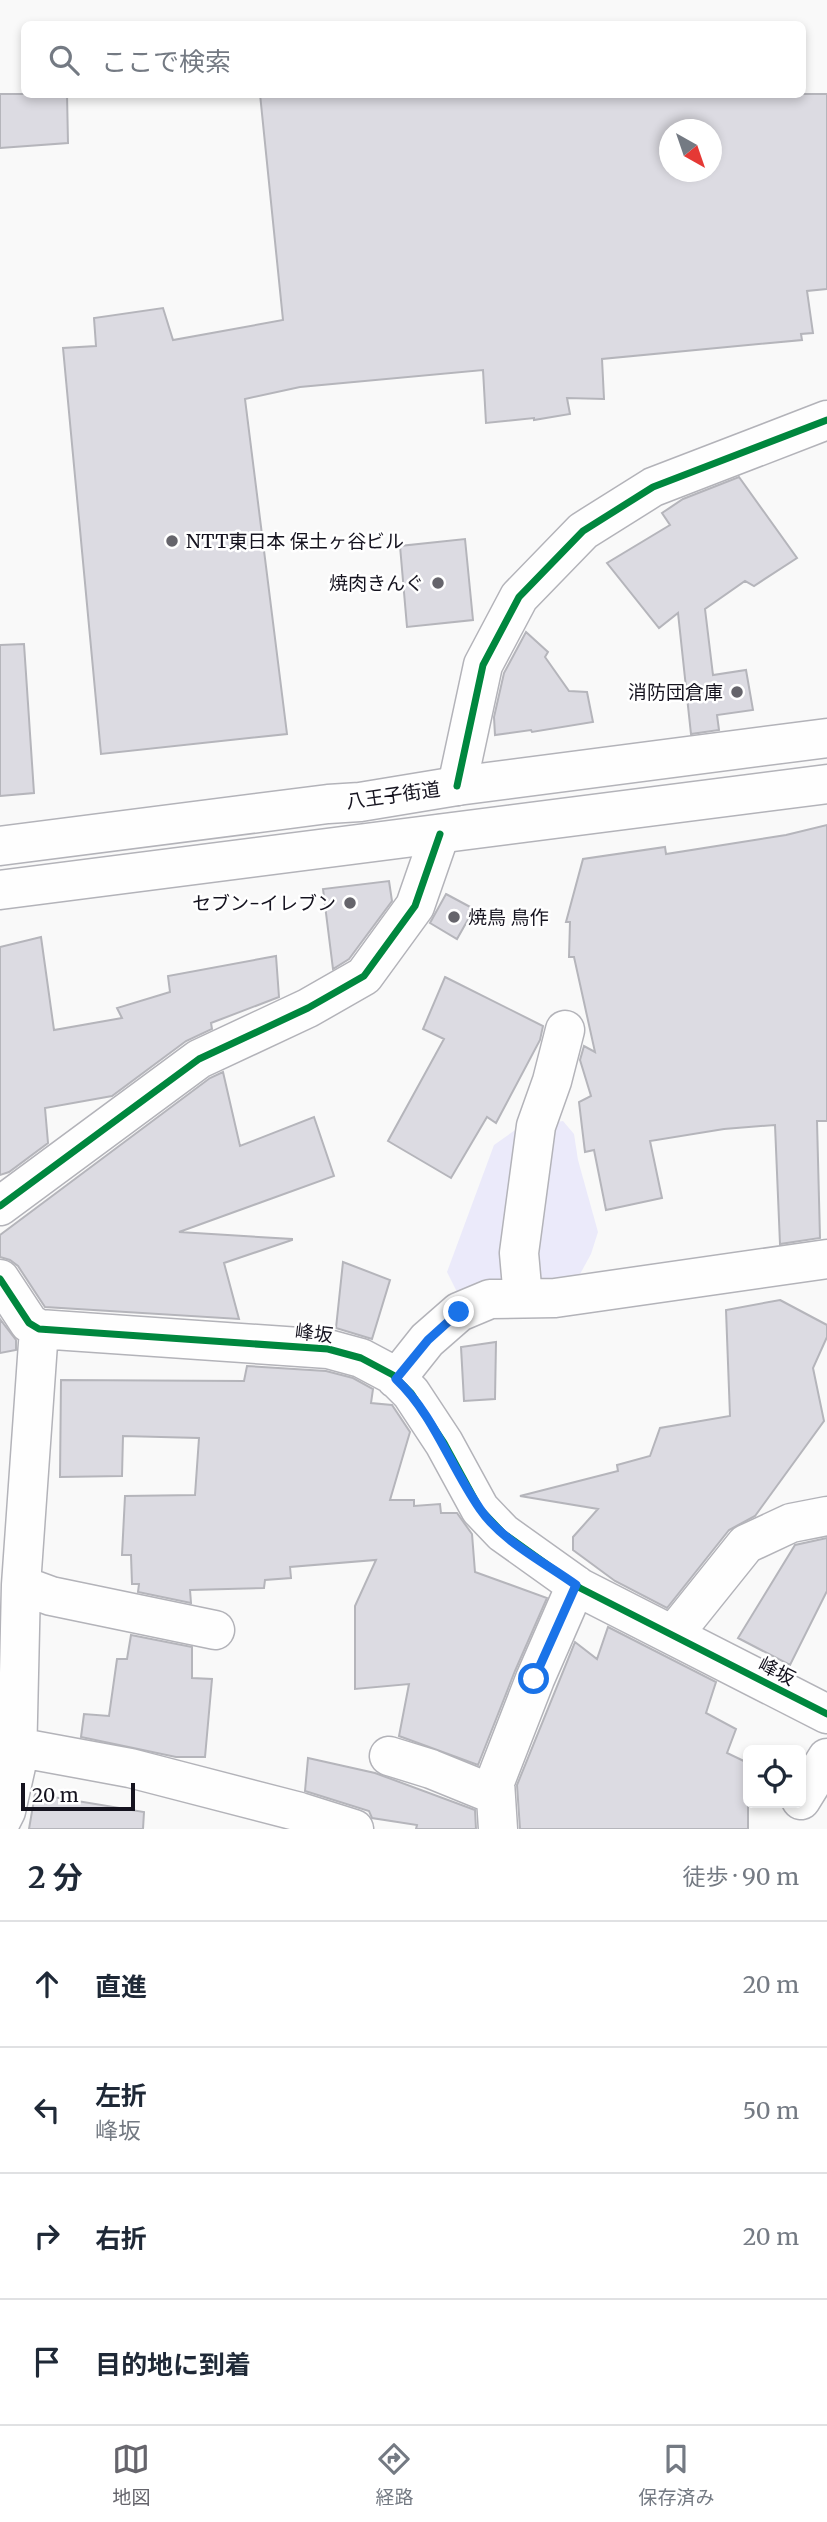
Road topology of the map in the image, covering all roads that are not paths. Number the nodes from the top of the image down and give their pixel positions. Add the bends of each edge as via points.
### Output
1 (827, 420) edge
2 (827, 738) edge
3 (827, 784) edge
4 (457, 786) junction
5 (440, 834) junction
6 (0, 846) edge
7 (0, 890) edge
8 (565, 1030) dead end
9 (0, 1206) edge
10 (827, 1259) edge
11 (0, 1279) edge
12 (523, 1298) junction
13 (38, 1329) junction
14 (396, 1379) junction
15 (827, 1516) edge
16 (576, 1585) junction
17 (14, 1593) edge
18 (215, 1630) dead end
19 (673, 1635) junction
20 (827, 1714) edge
21 (11, 1745) edge
22 (389, 1756) dead end
23 (827, 1758) edge
24 (806, 1791) edge
25 (796, 1808) edge
26 (497, 1812) edge
27 (298, 1820) edge
28 (0, 1823) edge
29 (354, 1829) edge
30 (783, 1829) edge

1 - 4 main road via 653,487 583,531 519,597 483,665
2 - 4 main road, 八王子街道
3 - 5 main road
4 - 6 main road, 八王子街道
5 - 7 main road
5 - 9 main road via 415,906 363,975 309,1008 199,1059
8 - 12 main road via 536,1126 519,1253
10 - 12 main road via 555,1298
11 - 13 main road via 29,1323
12 - 14 main road via 490,1299 459,1312
13 - 14 main road, 峰坂 via 328,1349 361,1359
13 - 17 main road
14 - 16 main road, 峰坂 via 437,1433 480,1509 503,1533
15 - 19 main road via 791,1523 746,1544
16 - 19 main road, 峰坂
16 - 26 main road via 495,1782
17 - 18 main road via 51,1596
17 - 21 main road
19 - 20 main road, 峰坂
21 - 27 main road via 130,1768
21 - 28 main road via 17,1762
22 - 26 main road via 431,1769
23 - 24 main road
25 - 30 main road
27 - 29 main road

